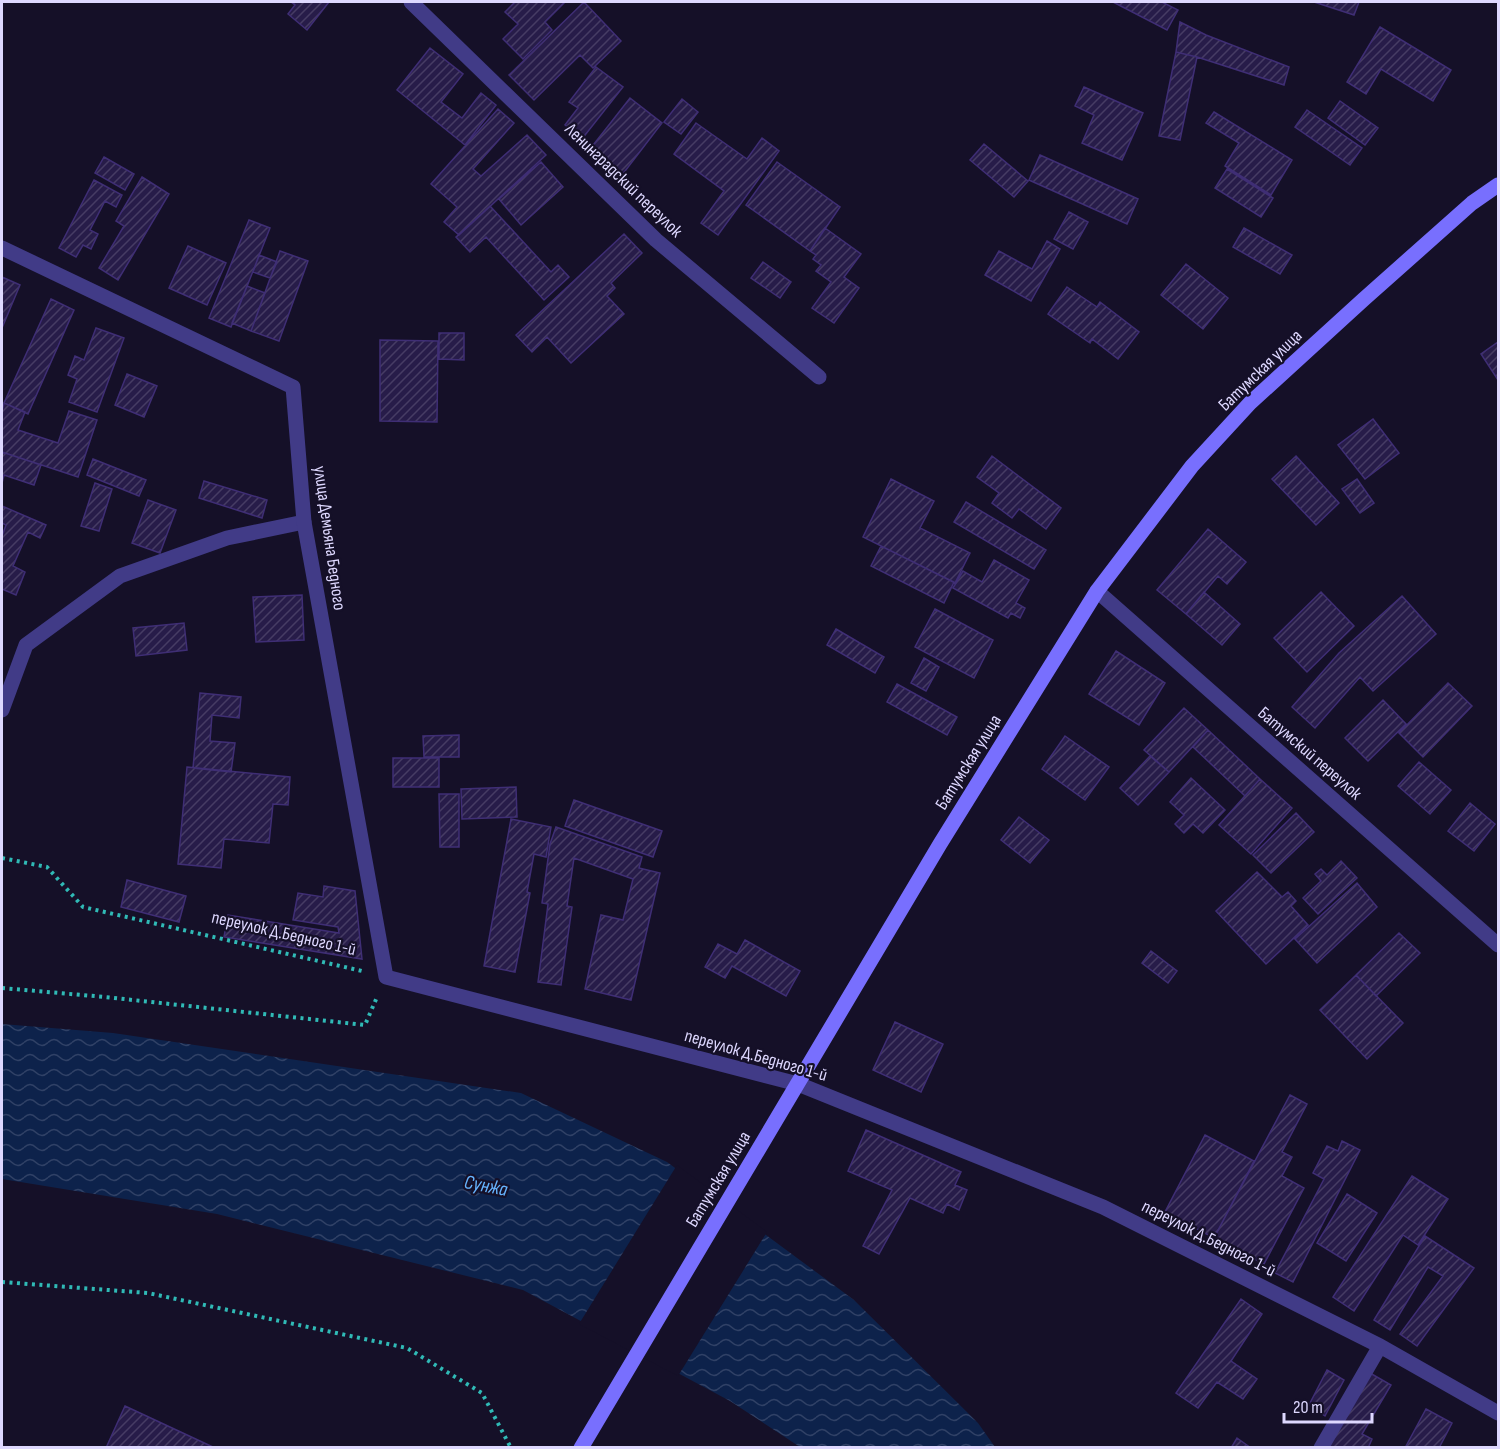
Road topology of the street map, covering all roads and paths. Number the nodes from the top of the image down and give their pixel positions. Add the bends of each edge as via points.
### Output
1 (411, 2) edge
2 (1498, 174) edge
3 (1498, 185) edge
4 (1472, 203) junction
5 (2, 248) edge
6 (819, 377) dead end
7 (304, 522) junction
8 (1097, 591) junction
9 (2, 710) edge
10 (2, 858) edge
11 (1498, 945) edge
12 (386, 977) junction
13 (2, 988) edge
14 (798, 1084) junction
15 (2, 1282) edge
16 (1380, 1346) junction
17 (1498, 1413) edge
18 (511, 1448) edge
19 (581, 1448) edge
20 (1321, 1448) edge

1 - 6 street, Ленинградский переулок via 656,240
2 - 4 street
3 - 4 street, Батумская улица
4 - 8 street, Батумская улица via 1250,403 1192,466
5 - 7 street, улица Демьяна Бедного via 294,387
7 - 9 street via 226,538 120,576 26,645
7 - 12 street, улица Демьяна Бедного
8 - 11 street, Батумский переулок
8 - 14 street, Батумская улица via 940,844
10 - 12 path, переулок Д.Бедного 1-й via 47,867 83,907
12 - 13 path via 364,1025
12 - 14 street, переулок Д.Бедного 1-й
14 - 16 street, переулок Д.Бедного 1-й via 1103,1207
14 - 19 street, Батумская улица
15 - 18 path via 148,1293 407,1348 482,1393
16 - 17 street, переулок Д.Бедного 1-й
16 - 20 street

